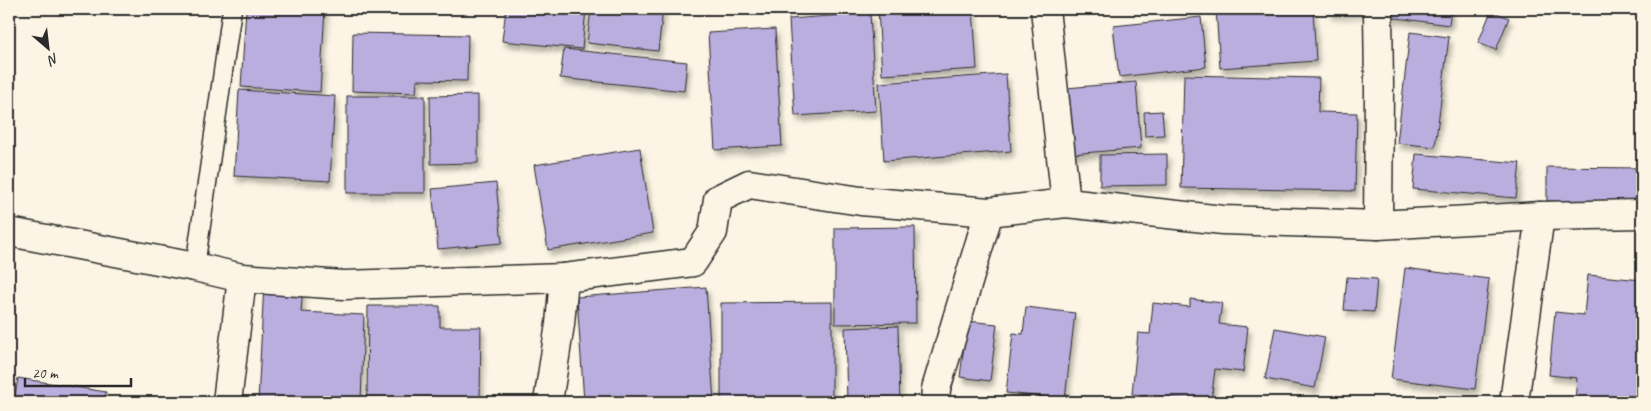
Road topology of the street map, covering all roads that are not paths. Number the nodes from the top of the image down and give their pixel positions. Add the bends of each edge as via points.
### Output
1 (232, 9) edge
2 (1044, 9) edge
3 (1378, 9) edge
4 (1066, 203) junction
5 (988, 212) junction
6 (1642, 214) edge
7 (1540, 216) junction
8 (1378, 225) junction
9 (9, 232) edge
10 (195, 267) junction
11 (242, 278) junction
12 (564, 278) junction
13 (227, 402) edge
14 (548, 402) edge
15 (935, 402) edge
16 (1514, 402) edge

1 - 10 lane
2 - 4 street
3 - 8 street
4 - 5 street
4 - 8 street via 1223,220
5 - 12 street via 861,201 749,184 718,199 713,232 693,262
5 - 15 street via 936,389
6 - 7 street
7 - 8 street
7 - 16 street
9 - 10 street
10 - 11 street
11 - 12 street via 344,285
11 - 13 street
12 - 14 street

